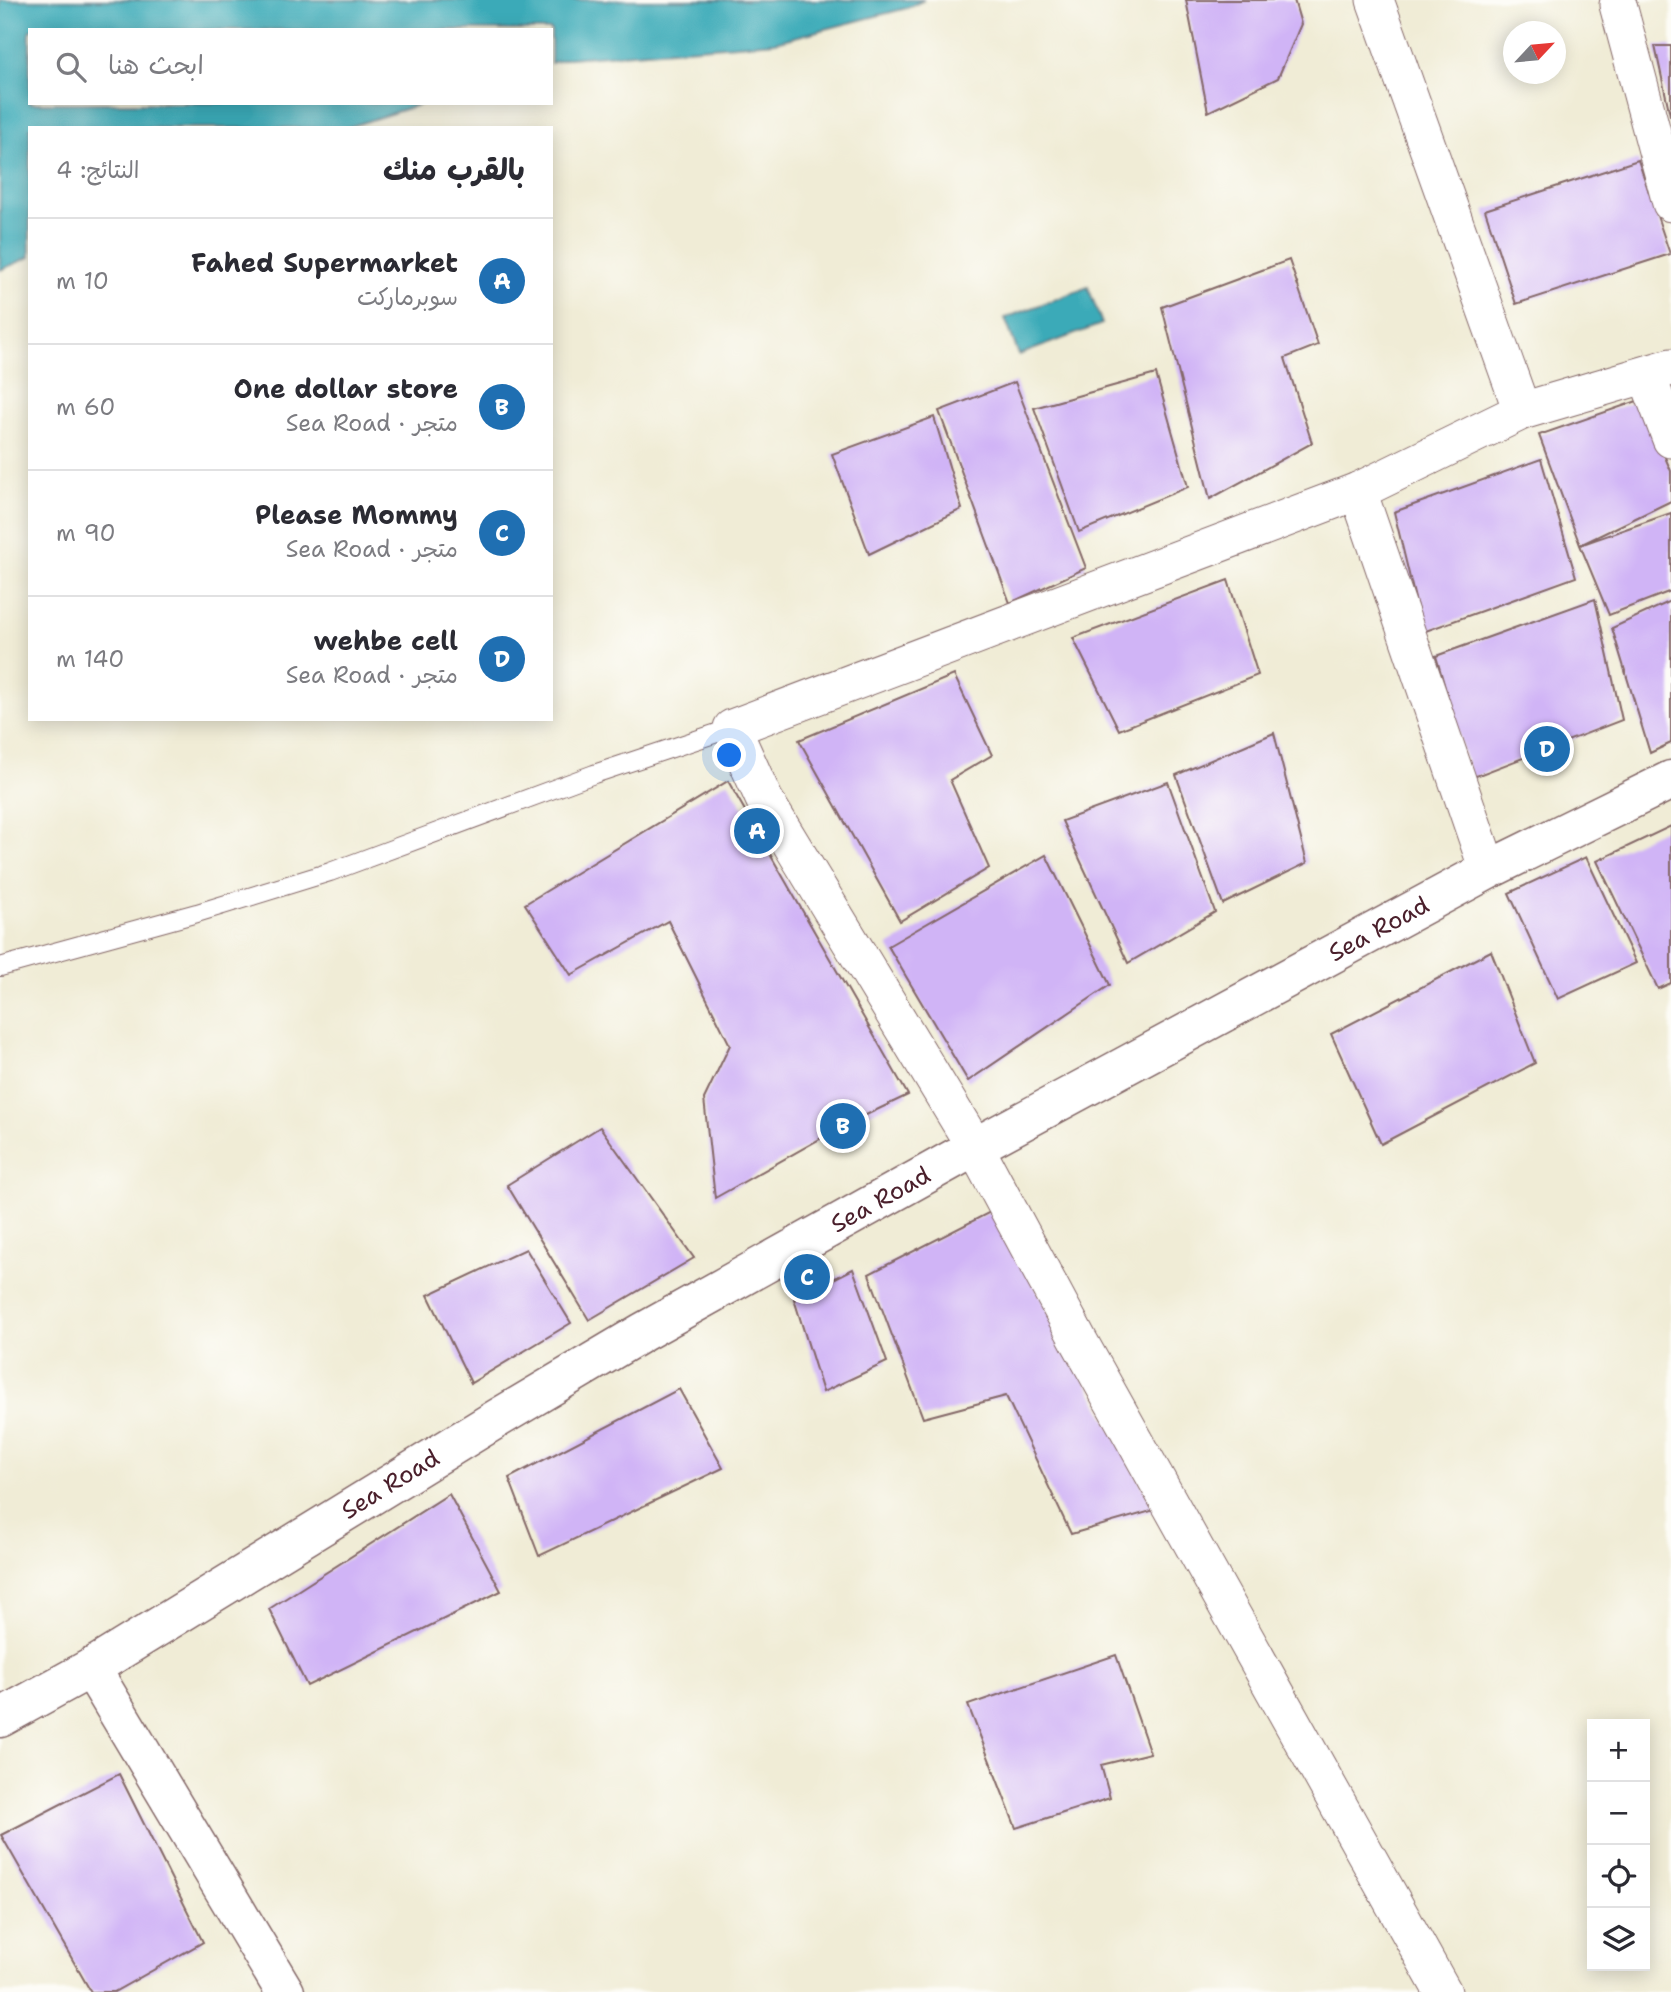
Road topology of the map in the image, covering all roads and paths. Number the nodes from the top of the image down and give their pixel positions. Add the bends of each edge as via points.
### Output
1 (1375, 0) edge
2 (1618, 5) dead end
3 (1671, 203) edge
4 (1659, 372) edge
5 (1522, 411) junction
6 (1671, 439) edge
7 (1358, 491) junction
8 (732, 728) junction
9 (1671, 780) edge
10 (1488, 870) junction
11 (0, 967) edge
12 (975, 1147) junction
13 (91, 1668) junction
14 (0, 1718) edge
15 (285, 1992) edge
16 (1443, 1992) edge

1 - 5 street
2 - 3 street
4 - 5 street
4 - 6 street
5 - 7 street
7 - 8 street
7 - 10 street
8 - 11 lane via 330,872
8 - 12 street via 764,799
9 - 10 main road, Sea Road
10 - 12 main road, Sea Road
12 - 13 main road, Sea Road via 583,1368
12 - 16 street
13 - 14 main road, Sea Road
13 - 15 main road

